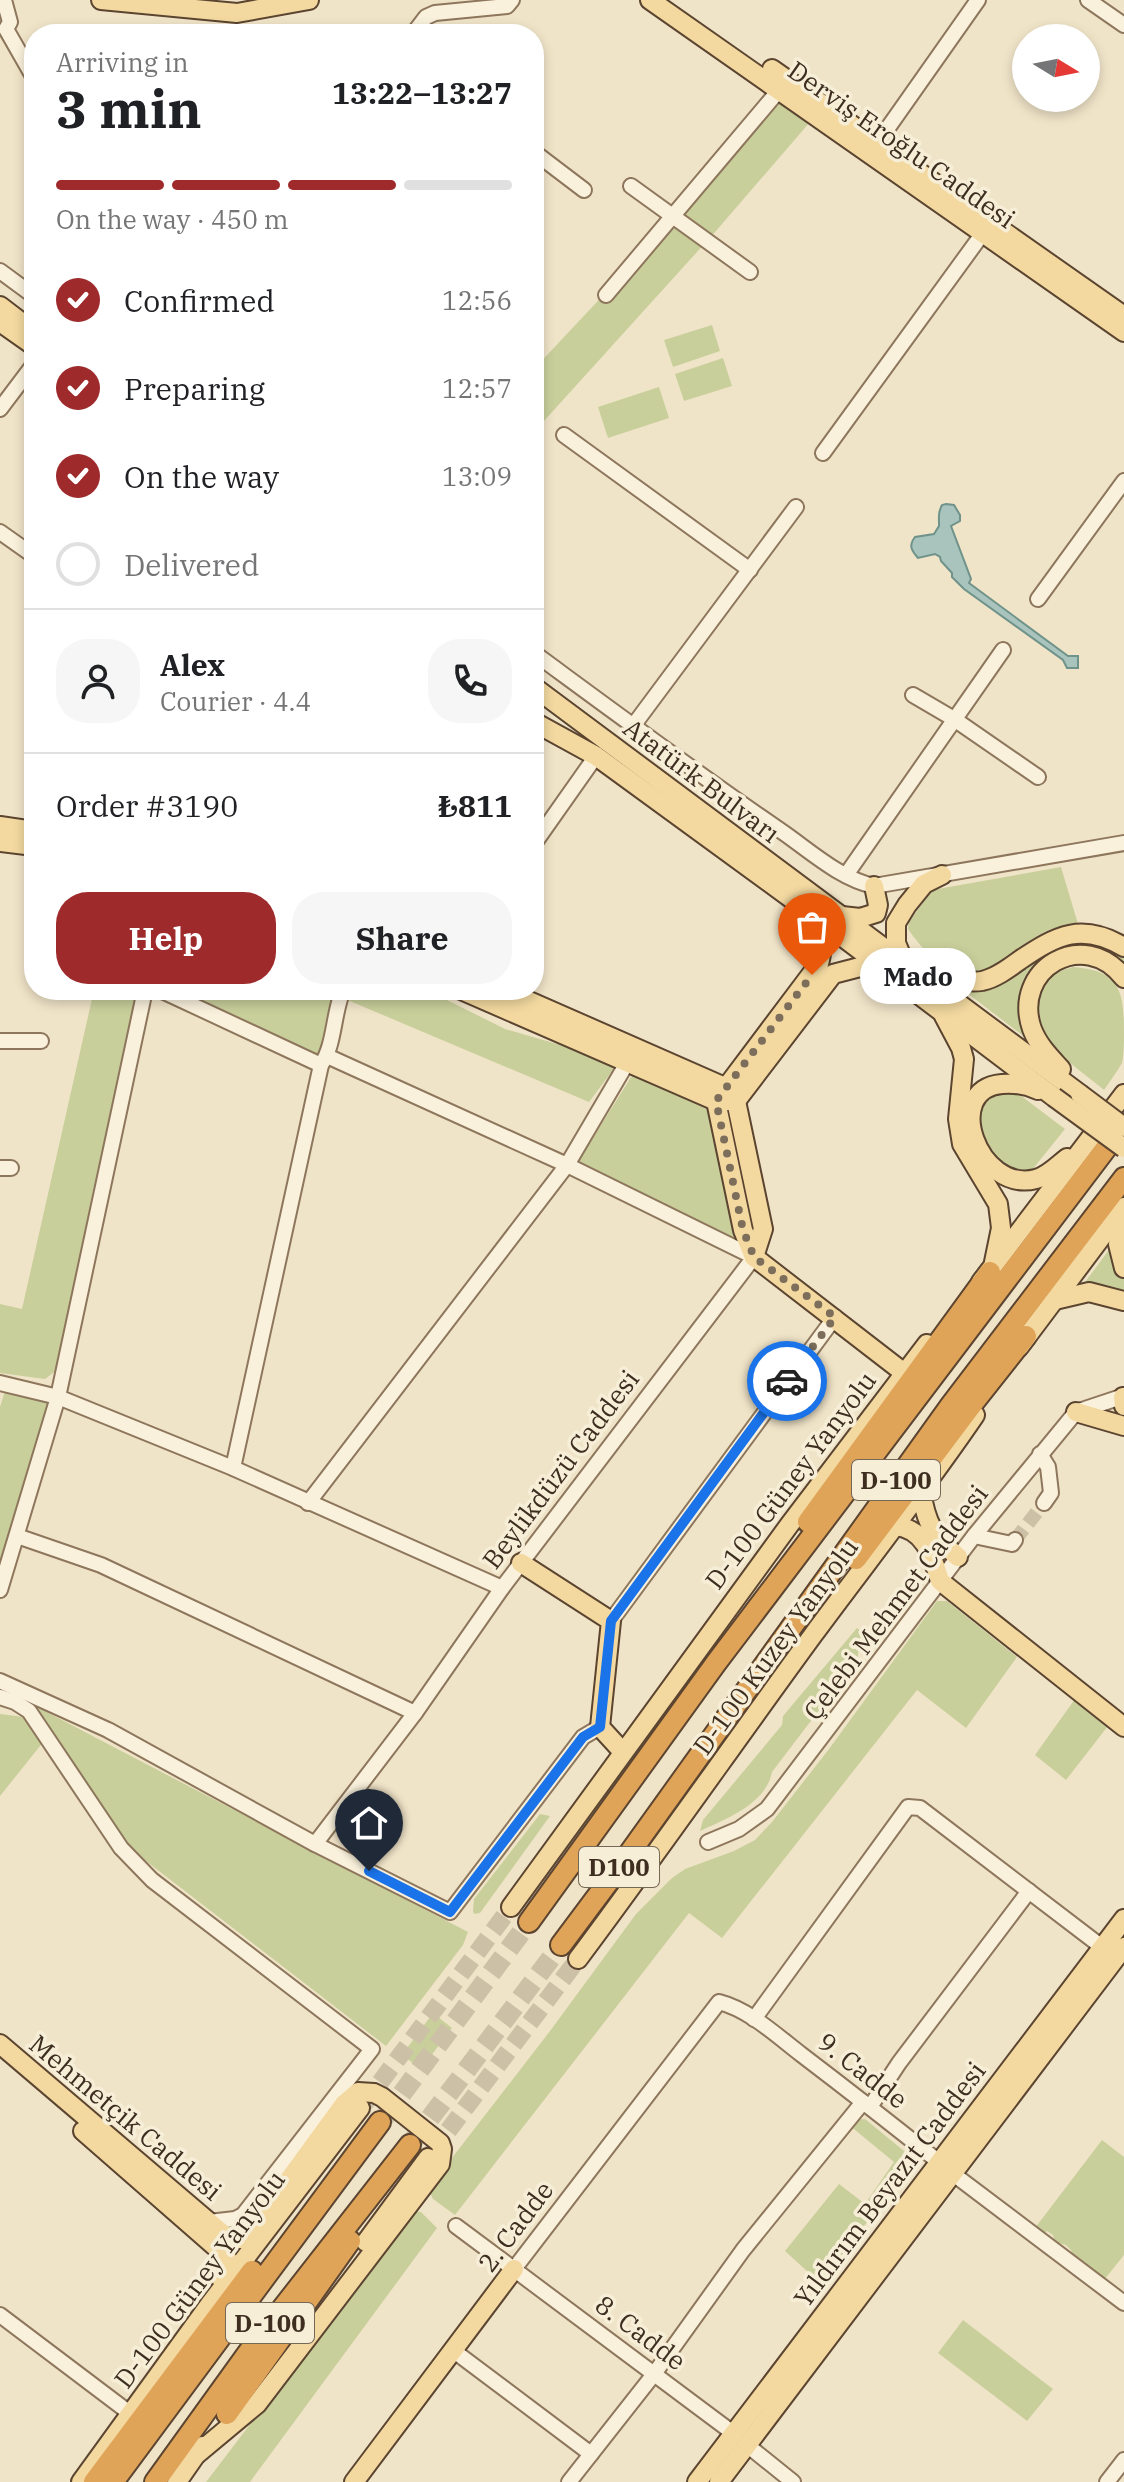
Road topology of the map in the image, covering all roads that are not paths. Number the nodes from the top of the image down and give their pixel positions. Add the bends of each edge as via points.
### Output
1 (4, 0) edge
2 (101, 0) edge
3 (309, 0) edge
4 (512, 0) edge
5 (650, 0) edge
6 (672, 0) edge
7 (978, 0) edge
8 (1088, 0) edge
9 (5, 22) edge
10 (421, 24) edge
11 (1124, 25) edge
12 (24, 60) edge
13 (784, 85) junction
14 (874, 148) junction
15 (544, 160) edge
16 (631, 186) dead end
17 (584, 190) dead end
18 (673, 215) junction
19 (987, 227) junction
20 (0, 271) edge
21 (750, 272) dead end
22 (24, 289) edge
23 (606, 295) dead end
24 (0, 306) edge
25 (1124, 316) edge
26 (0, 322) edge
27 (24, 324) edge
28 (1124, 332) edge
29 (24, 339) edge
30 (24, 377) edge
31 (0, 409) edge
32 (564, 435) dead end
33 (823, 453) dead end
34 (1124, 481) edge
35 (796, 507) dead end
36 (0, 532) edge
37 (24, 549) edge
38 (750, 570) junction
39 (1038, 599) dead end
40 (1003, 650) dead end
41 (544, 660) edge
42 (544, 694) edge
43 (913, 695) dead end
44 (954, 719) junction
45 (633, 726) junction
46 (544, 727) edge
47 (596, 756) junction
48 (1038, 777) dead end
49 (0, 826) edge
50 (24, 830) edge
51 (544, 830) edge
52 (0, 842) edge
53 (1124, 843) edge
54 (24, 845) edge
55 (748, 866) junction
56 (846, 875) junction
57 (942, 875) junction
58 (874, 886) junction
59 (839, 915) junction
60 (1124, 947) edge
61 (895, 965) junction
62 (1124, 978) edge
63 (143, 1000) edge
64 (183, 1000) edge
65 (339, 1000) edge
66 (487, 1000) edge
67 (524, 1000) edge
68 (941, 1011) junction
69 (0, 1041) edge
70 (41, 1041) dead end
71 (632, 1055) junction
72 (324, 1060) junction
73 (1080, 1094) junction
74 (1124, 1094) edge
75 (726, 1097) junction
76 (1054, 1097) junction
77 (1124, 1126) edge
78 (1082, 1147) junction
79 (1124, 1148) edge
80 (567, 1165) junction
81 (1124, 1178) edge
82 (1124, 1207) edge
83 (1124, 1220) edge
84 (754, 1257) junction
85 (1124, 1268) edge
86 (990, 1272) junction
87 (1055, 1300) junction
88 (1124, 1301) edge
89 (835, 1317) junction
90 (1026, 1336) junction
91 (903, 1372) junction
92 (0, 1383) edge
93 (58, 1397) junction
94 (1124, 1400) edge
95 (1076, 1412) junction
96 (1124, 1426) edge
97 (1040, 1454) junction
98 (233, 1468) junction
99 (921, 1491) junction
100 (308, 1503) junction
101 (1044, 1503) tunnel mouth
102 (895, 1526) junction
103 (17, 1536) junction
104 (974, 1536) junction
105 (1015, 1540) dead end
106 (958, 1557) junction
107 (521, 1563) junction
108 (940, 1581) junction
109 (502, 1588) junction
110 (0, 1590) edge
111 (611, 1621) junction
112 (716, 1663) junction
113 (0, 1681) edge
114 (0, 1697) edge
115 (415, 1713) junction
116 (600, 1727) junction
117 (1124, 1727) edge
118 (622, 1751) junction
119 (676, 1788) junction
120 (708, 1842) dead end
121 (315, 1844) junction
122 (1029, 1891) junction
123 (511, 1907) tunnel mouth
124 (1124, 1919) edge
125 (529, 1922) tunnel mouth
126 (561, 1945) tunnel mouth
127 (1102, 1947) junction
128 (1124, 1947) edge
129 (578, 1959) tunnel mouth
130 (719, 2002) joint
131 (754, 2019) junction
132 (0, 2044) edge
133 (0, 2059) edge
134 (867, 2105) junction
135 (360, 2108) tunnel mouth
136 (380, 2122) tunnel mouth
137 (410, 2145) tunnel mouth
138 (428, 2158) tunnel mouth
139 (392, 2168) junction
140 (946, 2168) junction
141 (327, 2194) junction
142 (214, 2226) junction
143 (456, 2226) dead end
144 (514, 2269) junction
145 (1124, 2303) edge
146 (210, 2304) junction
147 (0, 2315) edge
148 (454, 2351) junction
149 (654, 2374) junction
150 (131, 2414) junction
151 (227, 2414) junction
152 (740, 2439) junction
153 (197, 2454) junction
154 (591, 2454) junction
155 (1124, 2460) edge
156 (81, 2482) edge
157 (94, 2482) edge
158 (113, 2482) edge
159 (155, 2482) edge
160 (177, 2482) edge
161 (354, 2482) edge
162 (569, 2482) edge
163 (697, 2482) edge
164 (719, 2482) edge
165 (793, 2482) edge
166 (1107, 2482) edge

1 - 9 street
2 - 3 main road via 237,13
4 - 10 street via 507,6 435,13
5 - 13 main road, Derviş Eroğlu Caddesi
6 - 13 main road, Derviş Eroğlu Caddesi
7 - 14 street
8 - 11 street
9 - 12 street
13 - 14 main road, Derviş Eroğlu Caddesi
13 - 18 street
14 - 19 main road, Derviş Eroğlu Caddesi
15 - 17 street
16 - 18 street
18 - 21 street
18 - 23 street
19 - 25 main road, Derviş Eroğlu Caddesi
19 - 28 main road, Derviş Eroğlu Caddesi
19 - 33 street
20 - 22 street
24 - 27 main road
26 - 29 main road
30 - 31 street
32 - 38 street
34 - 39 street
35 - 38 street
36 - 37 street
38 - 45 street
40 - 44 street
41 - 45 street
42 - 59 main road, Atatürk Bulvarı
43 - 44 street
44 - 48 street
44 - 56 street
45 - 56 street
46 - 47 main road, Atatürk Bulvarı
47 - 51 street
47 - 55 main road, Atatürk Bulvarı
49 - 50 main road
52 - 54 main road
53 - 57 street
55 - 61 main road
55 - 75 main road via 816,928 821,959
56 - 58 street
57 - 58 street
57 - 61 main road via 924,884 896,923
58 - 59 main road via 876,913 860,918
59 - 61 main road, Atatürk Bulvarı
60 - 61 main road via 1089,934 1061,936 983,980
61 - 68 main road
61 - 73 main road
61 - 75 main road via 833,974
62 - 73 main road via 1107,961 1074,954 1046,968 1032,987 1028,999 1033,1031
63 - 93 street
64 - 72 street
65 - 72 street
66 - 71 main road
67 - 71 main road
68 - 76 main road
68 - 86 main road via 964,1059 958,1109 962,1144 998,1204 1000,1237
69 - 70 street
71 - 75 main road
71 - 80 street
72 - 80 street
72 - 98 street
73 - 77 main road, bridge
74 - 78 main road, D-100 Güney Yanyolu
75 - 84 main road, Beylikdüzü Caddesi via 763,1229
76 - 78 main road via 1006,1083 987,1085 972,1109 978,1150 994,1168 1025,1180 1044,1175
76 - 79 main road, bridge
77 - 112 highway, D-100
78 - 86 main road, D-100 Güney Yanyolu
80 - 84 street
80 - 100 street
81 - 119 highway, D-100 via 943,1416
82 - 87 main road, D-100 Kuzey Yanyolu
83 - 85 main road via 1118,1244
84 - 89 main road
84 - 107 street, Beylikdüzü Caddesi
86 - 91 main road, D-100 Güney Yanyolu
86 - 112 highway via 762,1587
87 - 88 main road via 1089,1292
87 - 90 main road, D-100 Kuzey Yanyolu
89 - 91 main road
89 - 111 street
90 - 99 main road, D-100 Kuzey Yanyolu
90 - 119 highway via 730,1730
91 - 118 main road, D-100 Güney Yanyolu
92 - 93 street
93 - 98 street
93 - 103 street
94 - 95 street
95 - 96 main road
95 - 97 street, Çelebi Mehmet Caddesi
97 - 101 street via 1048,1467 1051,1493
97 - 104 street, Çelebi Mehmet Caddesi
98 - 100 street
99 - 102 main road, D-100 Kuzey Yanyolu
99 - 106 main road via 931,1530
100 - 109 street
102 - 108 main road via 922,1540
102 - 129 main road, D-100 Kuzey Yanyolu
103 - 110 street
103 - 115 street via 101,1565
104 - 105 street via 1012,1544
104 - 106 street, Çelebi Mehmet Caddesi
106 - 108 street, Çelebi Mehmet Caddesi
107 - 109 street, Beylikdüzü Caddesi
107 - 111 main road
108 - 117 main road
108 - 120 street, Çelebi Mehmet Caddesi via 767,1809
109 - 115 street, Beylikdüzü Caddesi
111 - 116 main road
112 - 125 highway, D-100
113 - 121 street via 108,1730
114 - 142 street via 29,1711 121,1848 152,1880 372,2049 243,2215
115 - 121 street, Beylikdüzü Caddesi
116 - 118 main road
116 - 121 street via 583,1737 450,1912
118 - 123 main road, D-100 Güney Yanyolu
119 - 126 highway, D100
122 - 127 street
122 - 131 street via 920,1808 908,1807
122 - 134 street
124 - 127 main road, Yıldırım Beyazıt Caddesi
127 - 140 main road, Yıldırım Beyazıt Caddesi
128 - 140 main road, Yıldırım Beyazıt Caddesi
130 - 131 street, 9. Cadde
130 - 144 street, 2. Cadde
131 - 134 street, 9. Cadde
132 - 142 main road, Mehmetçik Caddesi
133 - 146 main road, Mehmetçik Caddesi via 226,2256 229,2272
134 - 140 street, 9. Cadde
134 - 149 street via 743,2250
135 - 146 main road, D-100 Güney Yanyolu
136 - 141 highway, D-100
137 - 139 highway, D-100
138 - 151 main road via 273,2364
139 - 151 highway via 371,2211
139 - 159 highway, D-100
140 - 145 street, 9. Cadde
140 - 152 main road, Yıldırım Beyazıt Caddesi
141 - 157 highway via 311,2202 287,2227
141 - 158 highway, D-100
142 - 153 main road via 229,2239 244,2239 358,2092 382,2097 442,2149 440,2164 425,2186 257,2404
143 - 144 street, 8. Cadde
144 - 148 main road, 2. Cadde
144 - 149 street, 8. Cadde
146 - 150 main road, D-100 Güney Yanyolu
147 - 150 street
148 - 154 street
148 - 161 main road, 2. Cadde
149 - 152 street, 8. Cadde
149 - 154 street
150 - 156 main road, D-100 Güney Yanyolu
151 - 153 main road
152 - 163 main road, Yıldırım Beyazıt Caddesi
152 - 164 main road, Yıldırım Beyazıt Caddesi
152 - 165 street, 8. Cadde
153 - 160 main road
154 - 162 street
155 - 166 street

